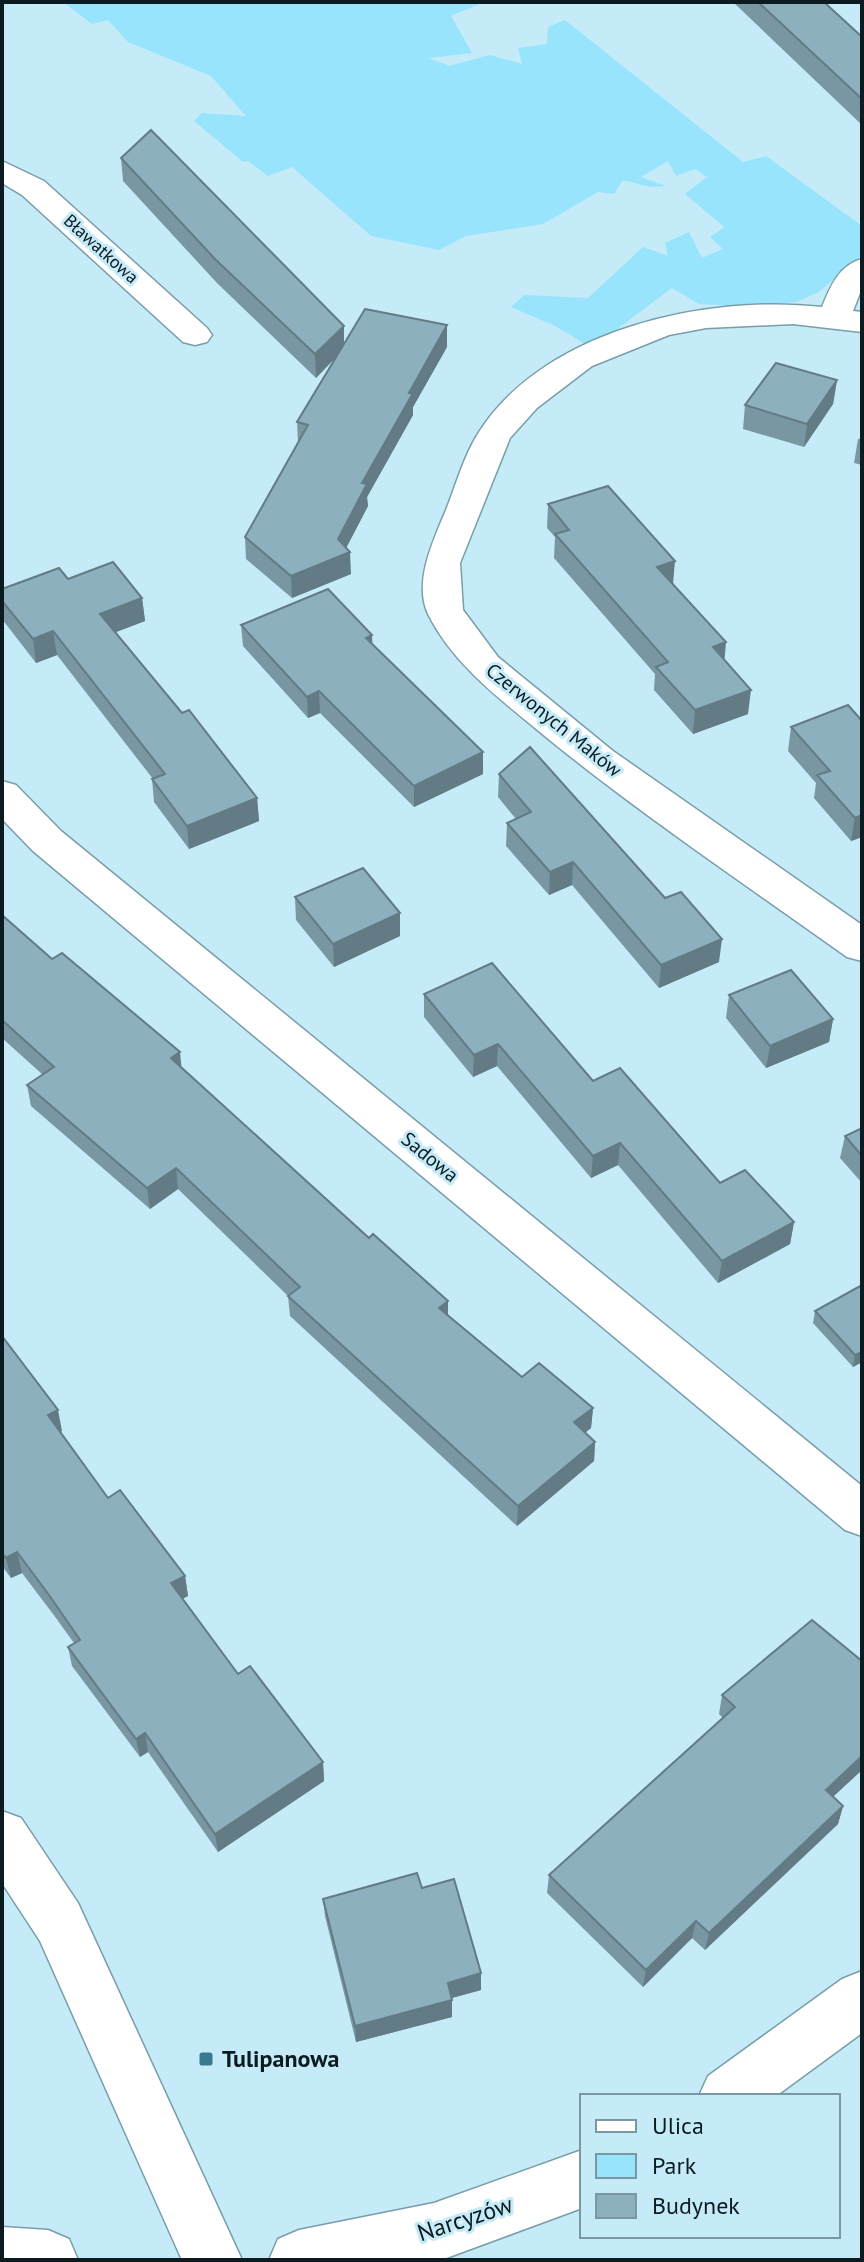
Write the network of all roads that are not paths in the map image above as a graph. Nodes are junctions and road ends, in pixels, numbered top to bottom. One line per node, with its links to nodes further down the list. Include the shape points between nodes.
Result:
1 (2, 170): 4 (street, Bławatkowa, via 33,188)
2 (862, 269): 3 (street, Czerwonych Maków, via 846,286)
3 (848, 320): 6 (street, Czerwonych Maków, via 750,314 706,318 660,327 580,359 525,401 494,435 442,563 445,611 485,666 599,760)
4 (195, 335)
5 (2, 795): 7 (street, Sadowa, via 47,841)
6 (862, 946)
7 (862, 1515)
8 (2, 1836): 14 (street, via 59,1922)
9 (862, 1999): 10 (street)
10 (731, 2094)
11 (580, 2180): 15 (street, Narcyzów, via 434,2233)
12 (2, 2257): 13 (street)
13 (48, 2260)
14 (212, 2260)
15 (299, 2260)

